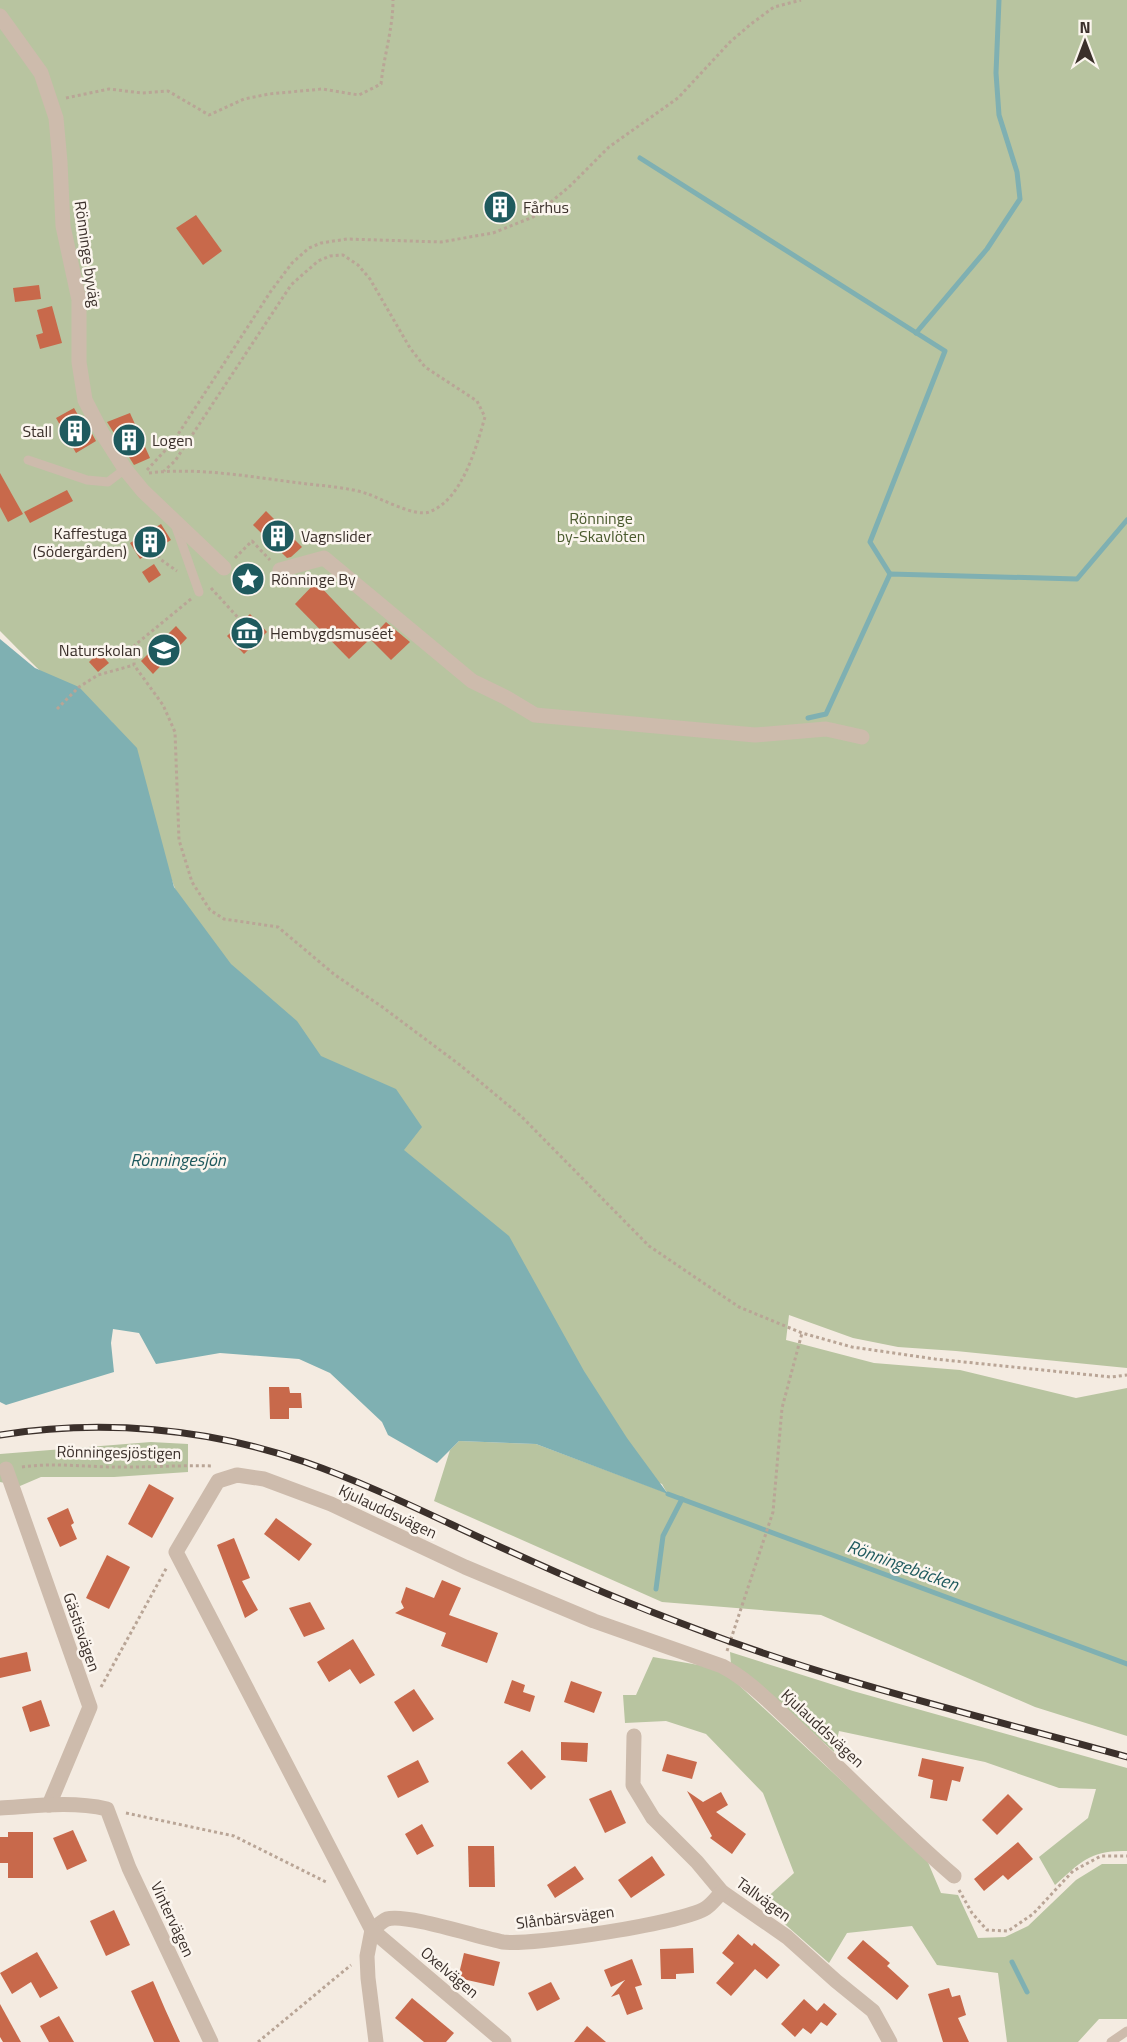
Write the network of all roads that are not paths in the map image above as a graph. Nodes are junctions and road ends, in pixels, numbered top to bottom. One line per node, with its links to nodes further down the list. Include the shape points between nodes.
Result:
1 (0, 16): 3 (street, Rönninge byväg, via 41,73 56,118 63,226 79,300 79,362 86,400)
2 (28, 460): 3 (lane, via 87,480 108,482)
3 (125, 470): 4 (street, Rönninge byväg)
4 (173, 519): 5 (street, Rönninge byväg); 7 (lane)
5 (224, 568)
6 (280, 570): 8 (street, via 324,558 472,681 535,715 755,735 826,729)
7 (199, 592)
8 (862, 737)
9 (6, 1469): 11 (street, Gästisvägen, via 90,1707)
10 (634, 1736): 14 (street, Tallvägen, via 633,1785 653,1818)
11 (49, 1805): 12 (street); 17 (street, Vintervägen, via 107,1809 129,1868)
12 (0, 1808)
13 (954, 1876): 15 (street, Kjulauddsvägen, via 822,1750 740,1676 722,1666 594,1621 465,1567 331,1503 264,1479 237,1475 218,1481 176,1552)
14 (722, 1892): 15 (street, Slånbärsvägen, via 705,1908 683,1916 563,1938 506,1942 408,1919 387,1919); 20 (street, Tallvägen, via 787,1937 873,2011)
15 (372, 1930): 18 (street, via 367,1956); 19 (street, Oxelvägen)
16 (1127, 2031): 21 (lane)
17 (211, 2042)
18 (376, 2042)
19 (504, 2042)
20 (890, 2042)
21 (1112, 2042)

